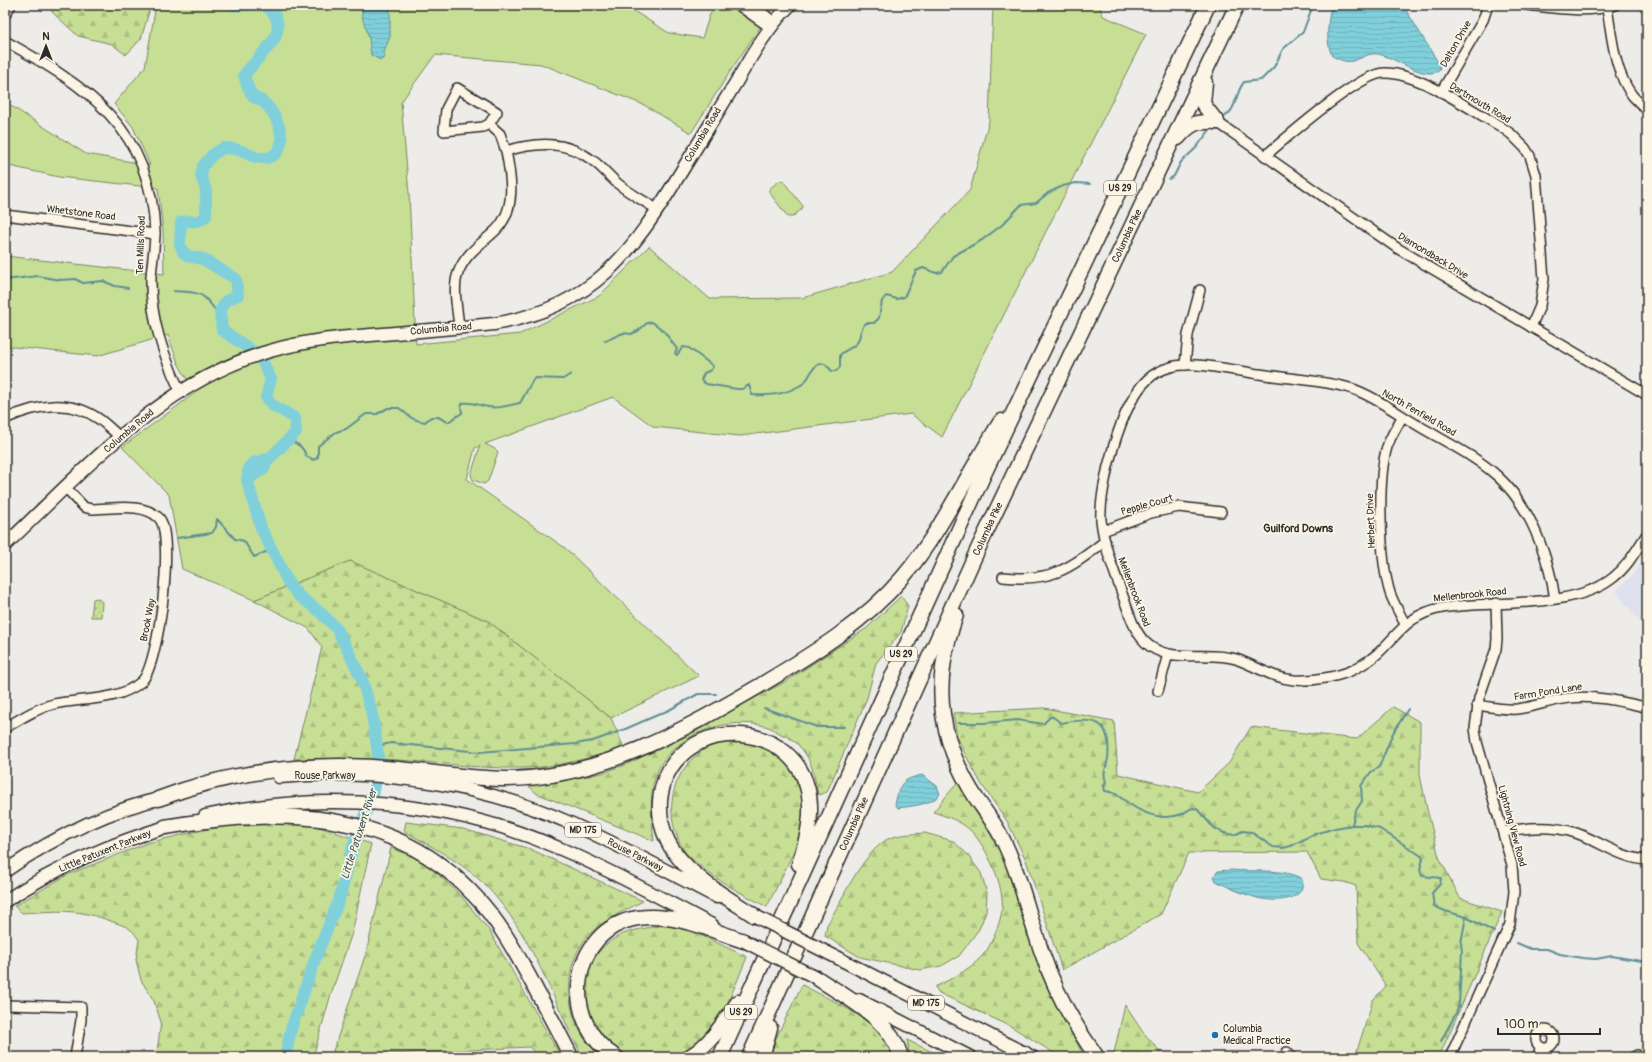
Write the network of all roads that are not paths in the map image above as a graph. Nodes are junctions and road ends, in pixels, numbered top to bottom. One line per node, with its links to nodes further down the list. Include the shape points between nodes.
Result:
1 (11, 5): 10 (street)
2 (738, 5): 11 (street)
3 (753, 5): 11 (street)
4 (790, 5): 11 (main road, Columbia Road)
5 (1208, 5): 28 (highway, US 29)
6 (1237, 5): 13 (highway, Columbia Pike / US 29)
7 (1488, 5): 14 (street, Dalton Drive)
8 (1526, 5): 9 (street, via 1569,9)
9 (1611, 6): 15 (street, via 1615,52 1622,77 1632,95)
10 (5, 15)
11 (773, 26): 21 (main road, Columbia Road)
12 (5, 41): 23 (street, Ten Mills Road, via 78,85 112,115 143,166 151,196)
13 (1206, 70): 16 (highway, via 1202,100); 18 (highway, Columbia Pike / US 29)
14 (1441, 92): 20 (street, Dartmouth Road, via 1404,76 1392,73 1374,75 1363,80 1314,116); 25 (street, Dartmouth Road, via 1511,134 1530,156 1538,188 1544,279 1540,306)
15 (1647, 110)
16 (1216, 122): 18 (highway, via 1192,124); 20 (street, Diamondback Drive)
17 (489, 124): 17 (street, via 483,128 444,131 446,109 457,88 497,112); 19 (street, via 500,134)
18 (1168, 149): 40 (highway, Columbia Pike / US 29)
19 (506, 151): 21 (street, via 544,143 578,151 617,183); 26 (street, via 510,190 509,210 497,229 469,254 458,274 456,290)
20 (1265, 156): 25 (street, Diamondback Drive, via 1397,248)
21 (658, 210): 26 (main road, Columbia Road, via 628,252 600,279 584,290 545,311 516,321)
22 (5, 215): 23 (street, Whetstone Road)
23 (155, 234): 29 (street, Ten Mills Road, via 151,277 153,315 160,343)
24 (1200, 290): 27 (street, via 1188,335)
25 (1531, 327): 30 (street, Diamondback Drive)
26 (459, 328): 29 (main road, Columbia Road, via 340,338 293,345 246,359)
27 (1185, 365): 31 (street, North Penfield Road, via 1345,387 1369,397); 36 (street, Mellenbrook Road, via 1168,368 1152,376 1135,396 1111,452 1106,472 1101,506)
28 (1033, 372): 51 (highway, via 925,546 902,578 869,612 791,667 660,741 592,766 545,776 505,779); 59 (highway, US 29, via 911,632)
29 (180, 391): 33 (main road, Columbia Road)
30 (1647, 395)
31 (1402, 417): 42 (street, North Penfield Road, via 1485,466 1514,493 1533,525 1547,561); 44 (street, Herbert Drive, via 1386,452 1381,501 1384,567 1391,595)
32 (5, 419): 33 (street, via 39,407 72,407 100,419)
33 (120, 437): 34 (main road, Columbia Road)
34 (66, 488): 39 (main road, Columbia Road); 49 (street, Brook Way, via 84,507 146,510 156,515 162,523 165,532 164,588 151,660 146,677 134,688 92,699 52,704)
35 (1221, 512): 36 (street, Pepple Court, via 1179,507 1150,513)
36 (1103, 531): 38 (street, Mellenbrook Road)
37 (1647, 534): 42 (street, Mellenbrook Road, via 1625,567 1606,584 1585,594)
38 (1105, 541): 41 (street, via 1062,571 1037,578); 45 (street, Mellenbrook Road, via 1111,565 1140,637 1153,648)
39 (5, 545)
40 (978, 549): 63 (highway, Columbia Pike / US 29); 76 (highway, via 943,660 942,694 946,729 960,769 1002,838 1060,998)
41 (1003, 577)
42 (1555, 599): 43 (street, Mellenbrook Road)
43 (1493, 604): 44 (street, Mellenbrook Road, via 1440,608 1415,616); 47 (street, Lightning View Road, via 1496,649 1480,689)
44 (1405, 624): 45 (street, Mellenbrook Road, via 1360,667 1336,675 1298,680 1270,675 1225,656)
45 (1168, 654): 46 (street)
46 (1158, 691)
47 (1477, 705): 48 (street, Farm Pond Lane, via 1518,709 1567,698 1594,697); 54 (street, Lightning View Road, via 1477,742)
48 (1646, 708)
49 (5, 728)
50 (354, 771): 51 (highway); 52 (main road, Rouse Parkway, via 227,784); 52 (highway, via 297,768 257,772 189,787)
51 (399, 773): 58 (main road, Rouse Parkway / MD 175, via 480,793 541,812 608,841)
52 (158, 799): 56 (main road, via 118,812 65,835)
53 (165, 827): 57 (main road, Little Patuxent Parkway, via 74,862); 60 (main road, MD 175, via 262,805 320,802 390,805 472,819 533,838 597,866); 68 (highway, via 264,815 292,816 342,823 379,833 411,846 451,873 476,896 506,935)
54 (1503, 832): 55 (street, via 1538,828 1566,830 1618,854); 77 (street, Lightning View Road, via 1514,878 1510,924)
55 (1647, 860)
56 (5, 872)
57 (5, 901)
58 (756, 916): 59 (highway, via 695,874 675,854 662,826 661,794 669,772 691,748 716,736 748,734 770,742 788,755 806,784 810,804 808,830); 66 (main road, Rouse Parkway / MD 175, bridge)
59 (774, 939): 61 (highway, US 29)
60 (744, 941): 62 (main road, MD 175, bridge); 69 (highway, via 680,920 651,917 627,921 605,934 587,954 581,968 578,992 582,1018 588,1030 597,1043)
61 (762, 967): 70 (highway, via 721,1027 704,1046); 71 (highway, US 29)
62 (817, 978): 74 (highway, via 878,1021 894,1042); 75 (main road, MD 175)
63 (785, 979): 72 (highway, Columbia Pike / US 29); 73 (highway)
64 (5, 1006): 67 (street, via 81,1007)
65 (1541, 1047): 78 (street)
66 (1028, 1056)
67 (75, 1057)
68 (571, 1057)
69 (616, 1057)
70 (689, 1057)
71 (720, 1057)
72 (749, 1057)
73 (762, 1057)
74 (901, 1057)
75 (970, 1057)
76 (1097, 1057)
77 (1450, 1057)
78 (1537, 1057)
79 (1633, 1057): 80 (street)
80 (1643, 1057)

